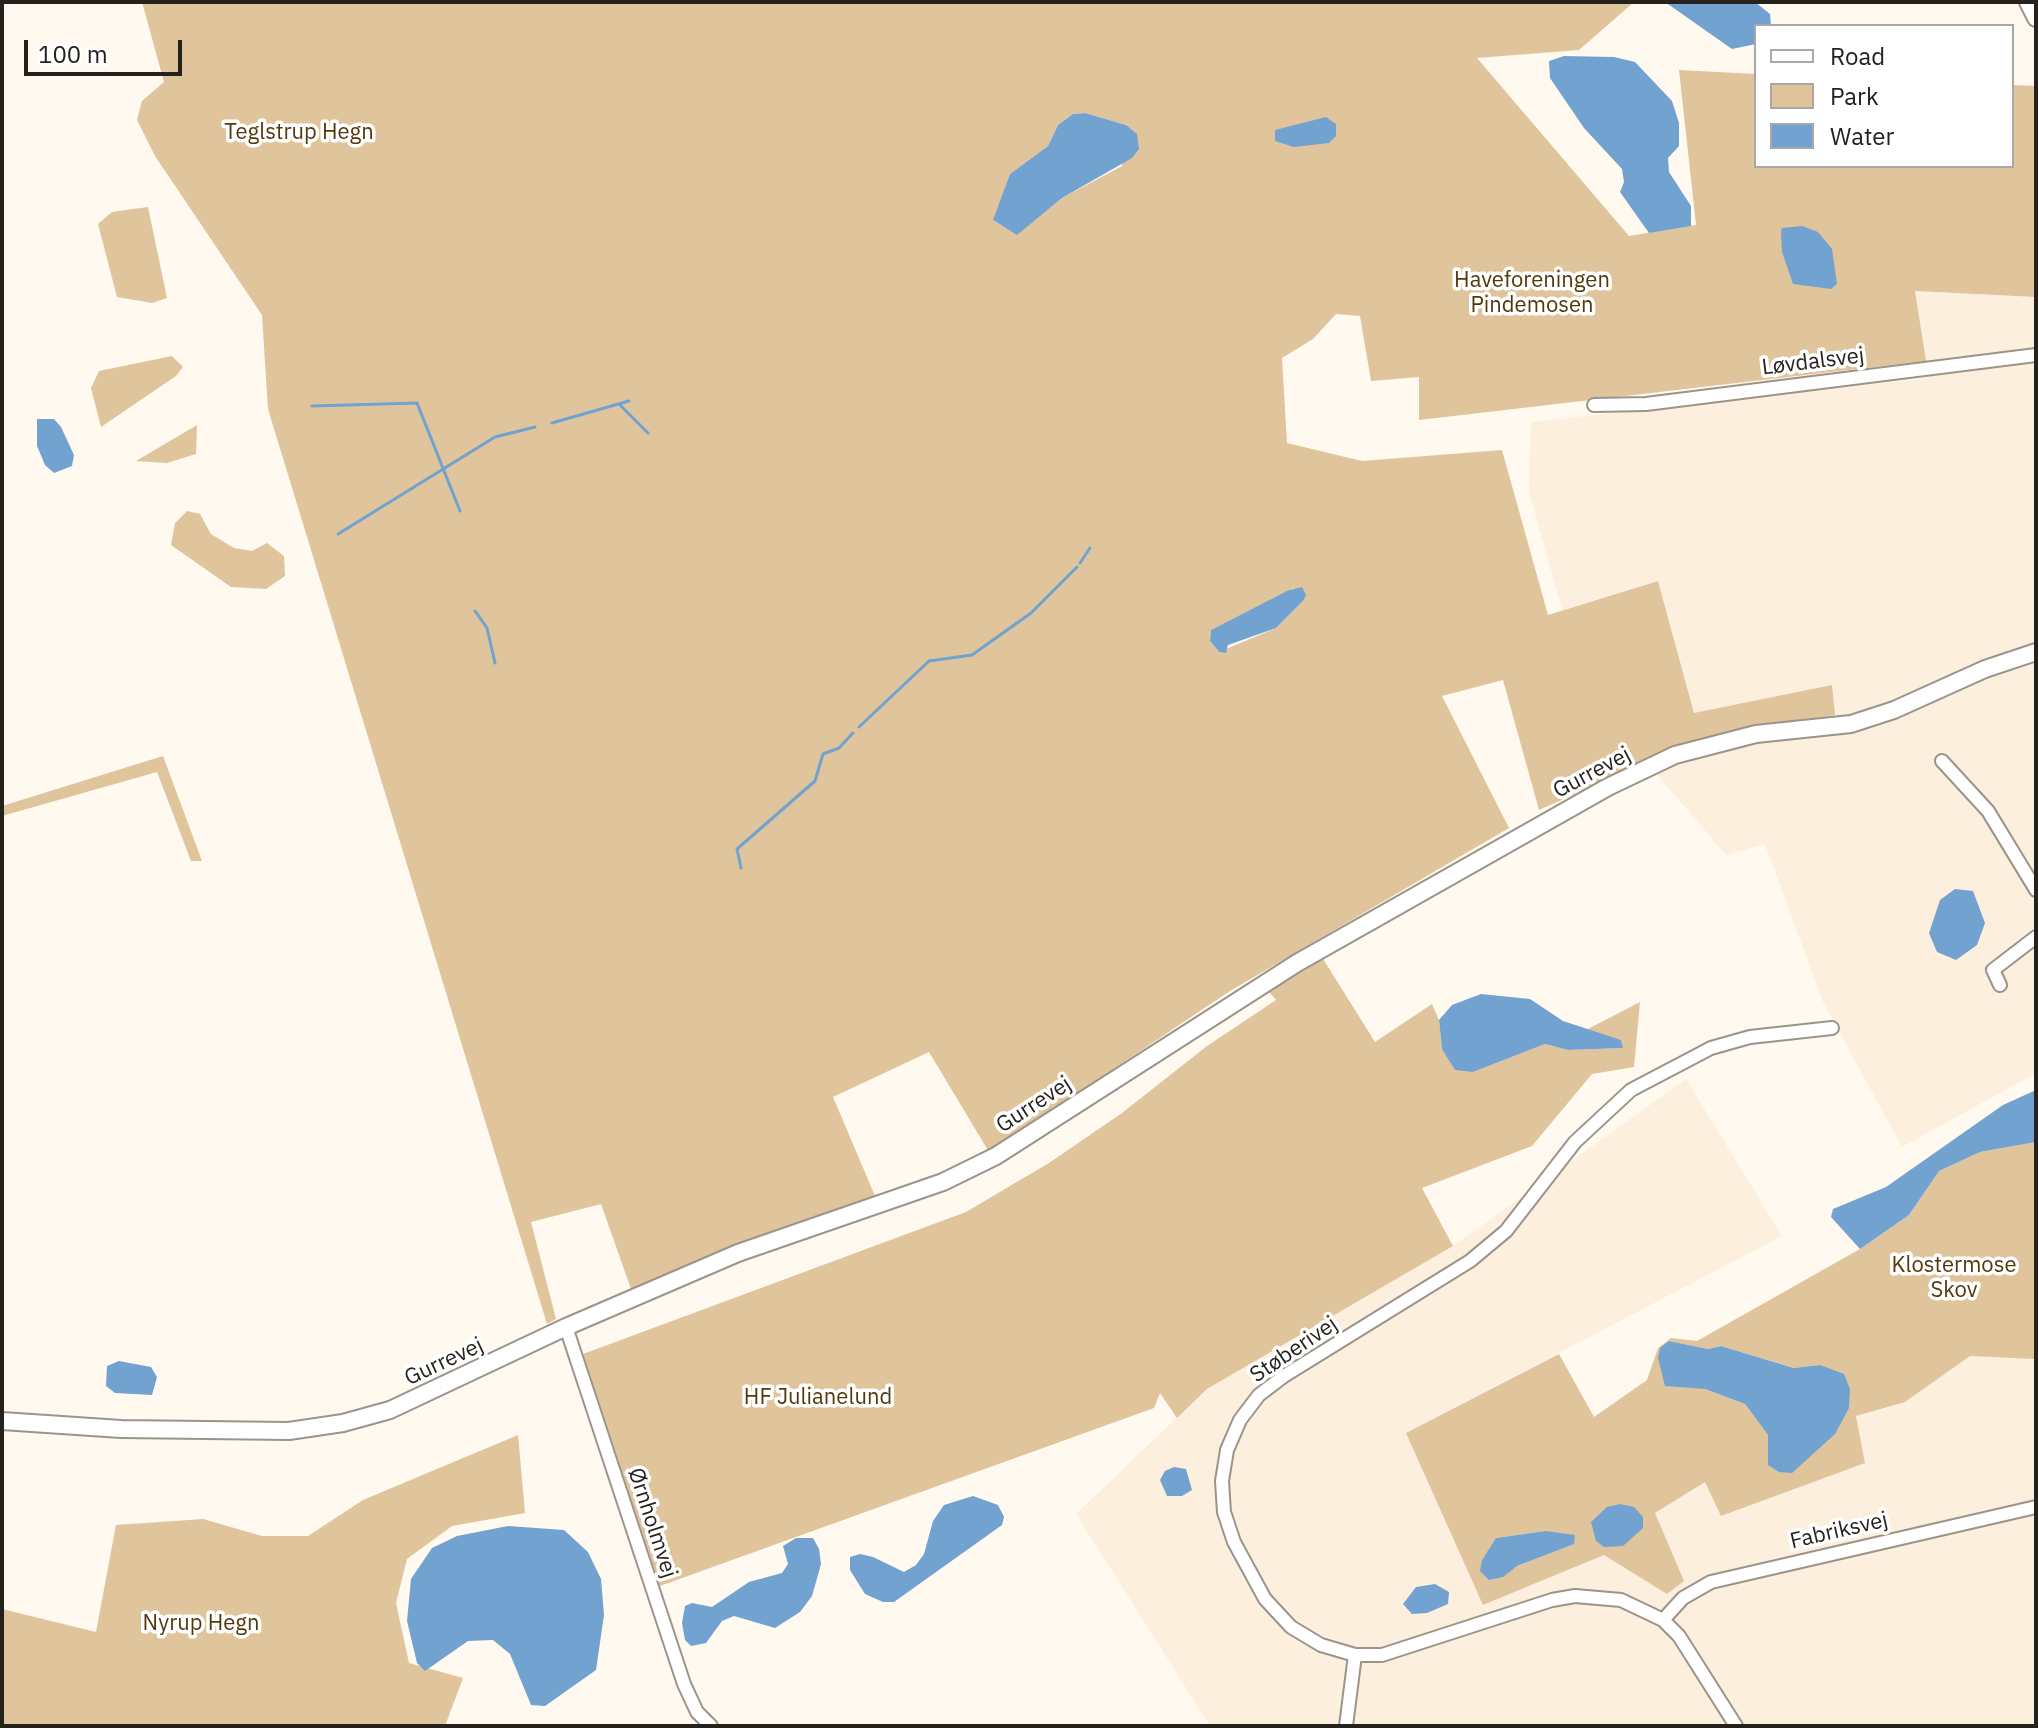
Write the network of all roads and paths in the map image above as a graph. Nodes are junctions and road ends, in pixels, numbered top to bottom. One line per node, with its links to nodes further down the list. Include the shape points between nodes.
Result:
1 (2028, 2): 2 (street)
2 (2036, 18)
3 (2036, 355): 4 (street, Løvdalsvej, via 1646,404)
4 (1594, 405)
5 (2036, 652): 11 (street, Gurrevej, via 1851,724 1756,734 1675,755 1608,787 1297,963 996,1156 943,1182 738,1253)
6 (1942, 761): 7 (street, via 1988,811)
7 (2036, 890)
8 (2036, 937): 9 (street, via 1993,970)
9 (2000, 985)
10 (1832, 1028): 15 (street, Støberivej, via 1750,1037 1711,1048 1631,1090 1575,1142 1506,1231 1470,1261 1259,1395 1227,1450 1224,1512 1234,1542 1265,1599 1291,1627 1321,1645)
11 (566, 1327): 12 (street, Gurrevej, via 432,1393 319,1428 121,1429); 16 (street, Ørnholmvej, via 684,1684 697,1712)
12 (2, 1421)
13 (2036, 1507): 14 (street, Fabriksvej, via 1711,1582 1683,1598)
14 (1663, 1620): 15 (street, Støberivej, via 1621,1600 1575,1596 1408,1650); 18 (street, Støberivej, via 1679,1636)
15 (1355, 1655): 17 (street)
16 (711, 1726)
17 (1346, 1726)
18 (1736, 1726)

